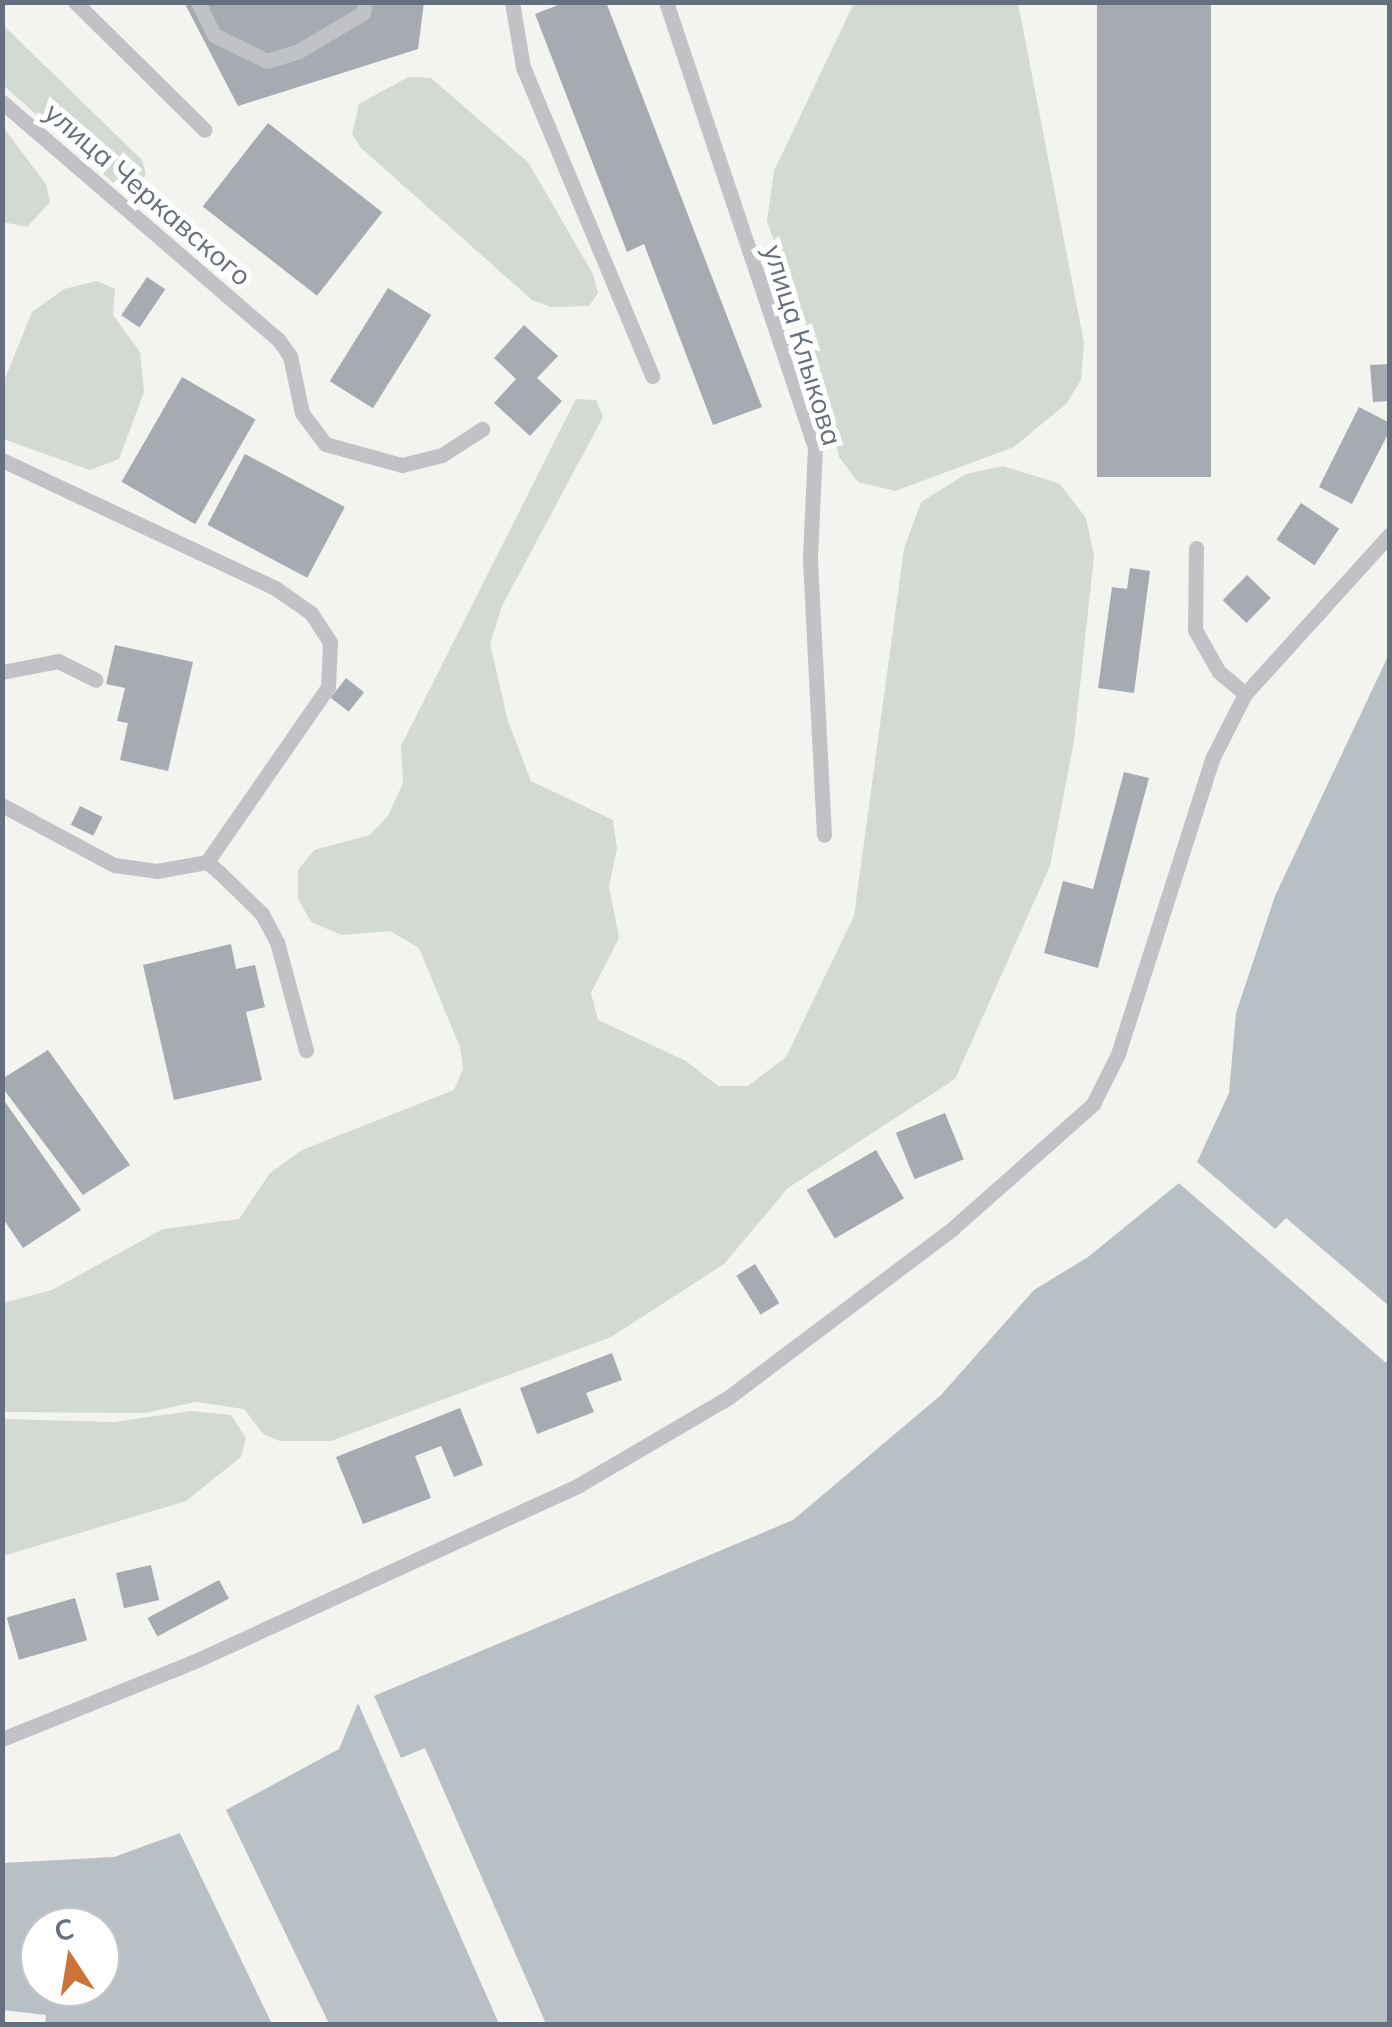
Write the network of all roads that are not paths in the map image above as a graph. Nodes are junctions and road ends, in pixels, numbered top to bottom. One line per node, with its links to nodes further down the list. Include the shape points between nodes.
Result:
1 (75, 2): 7 (lane)
2 (198, 2): 3 (lane, via 214,34 239,52 268,60 297,52 363,14)
3 (365, 2)
4 (512, 2): 8 (lane, via 523,67)
5 (666, 2): 17 (lane, улица Клыкова, via 816,448 810,559)
6 (2, 102): 9 (lane, улица Черкавского, via 290,356 302,412 325,444 402,466 442,455)
7 (205, 130)
8 (652, 376)
9 (482, 428)
10 (2, 460): 18 (lane, via 276,588 311,612 330,642 328,686)
11 (1390, 534): 15 (lane)
12 (1196, 548): 15 (lane, via 1195,630 1218,672)
13 (2, 672): 14 (lane, via 37,660)
14 (96, 680)
15 (1245, 694): 20 (lane, via 1206,774 1118,1054 1093,1104 953,1228 730,1397 578,1485 193,1662)
16 (2, 805): 18 (lane, via 114,866 157,871)
17 (824, 835)
18 (206, 862): 19 (lane, via 243,891 278,942)
19 (306, 1050)
20 (2, 1739)

